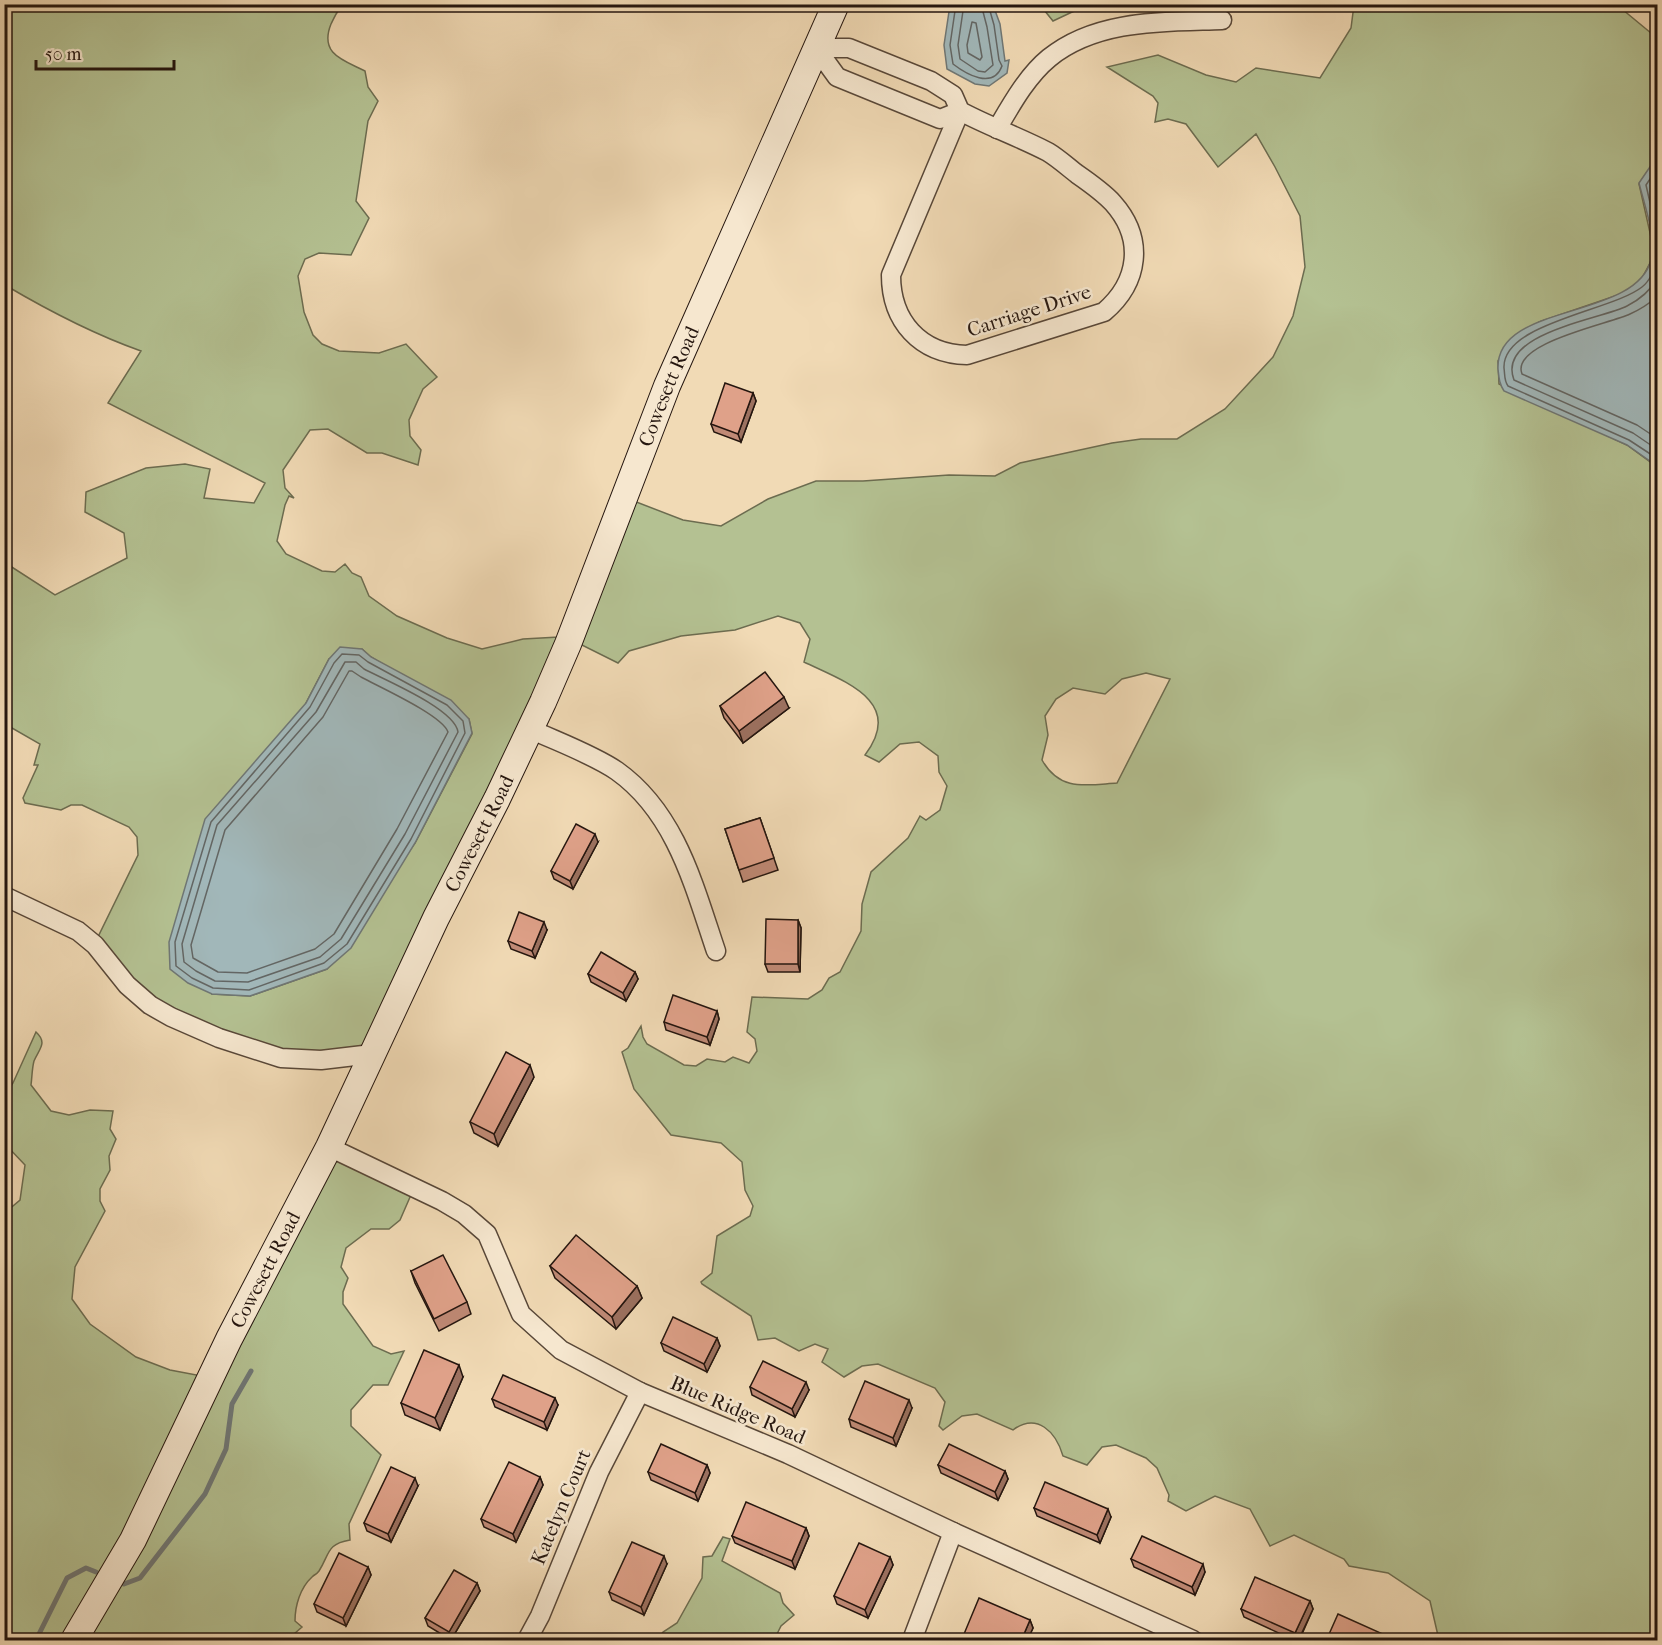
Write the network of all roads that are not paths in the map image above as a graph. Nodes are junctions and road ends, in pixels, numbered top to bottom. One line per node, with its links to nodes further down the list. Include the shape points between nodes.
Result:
1 (836, 4): 3 (main road, Cowesett Road)
2 (1222, 20): 5 (street, via 1134,24 1079,41 1048,59 1014,100)
3 (816, 48): 4 (street, Carriage Drive, via 849,48 931,81 953,95); 4 (street, via 837,77 940,119); 6 (main road, Cowesett Road, via 669,380 568,644)
4 (960, 111): 5 (street, Carriage Drive); 5 (street, Carriage Drive, via 891,275 893,299 910,331 926,345 945,352 967,355 1104,312 1125,290 1132,272 1135,255 1131,234 1102,192 1050,153)
5 (997, 129)
6 (530, 729): 8 (street, via 617,771 652,803 679,845); 9 (main road, Cowesett Road)
7 (4, 896): 9 (street, via 78,930 150,1005 219,1038 281,1058 321,1060)
8 (716, 951)
9 (372, 1054): 10 (main road, Cowesett Road)
10 (329, 1147): 11 (street, Blue Ridge Road, via 464,1214 487,1234 521,1314 561,1350); 13 (main road, Cowesett Road, via 229,1339 133,1540)
11 (640, 1392): 12 (street, Blue Ridge Road, via 788,1454); 14 (street, Katelyn Court, via 599,1472)
12 (953, 1532): 15 (street); 16 (street, Blue Ridge Road)
13 (74, 1641)
14 (527, 1641)
15 (912, 1641)
16 (1193, 1641)

